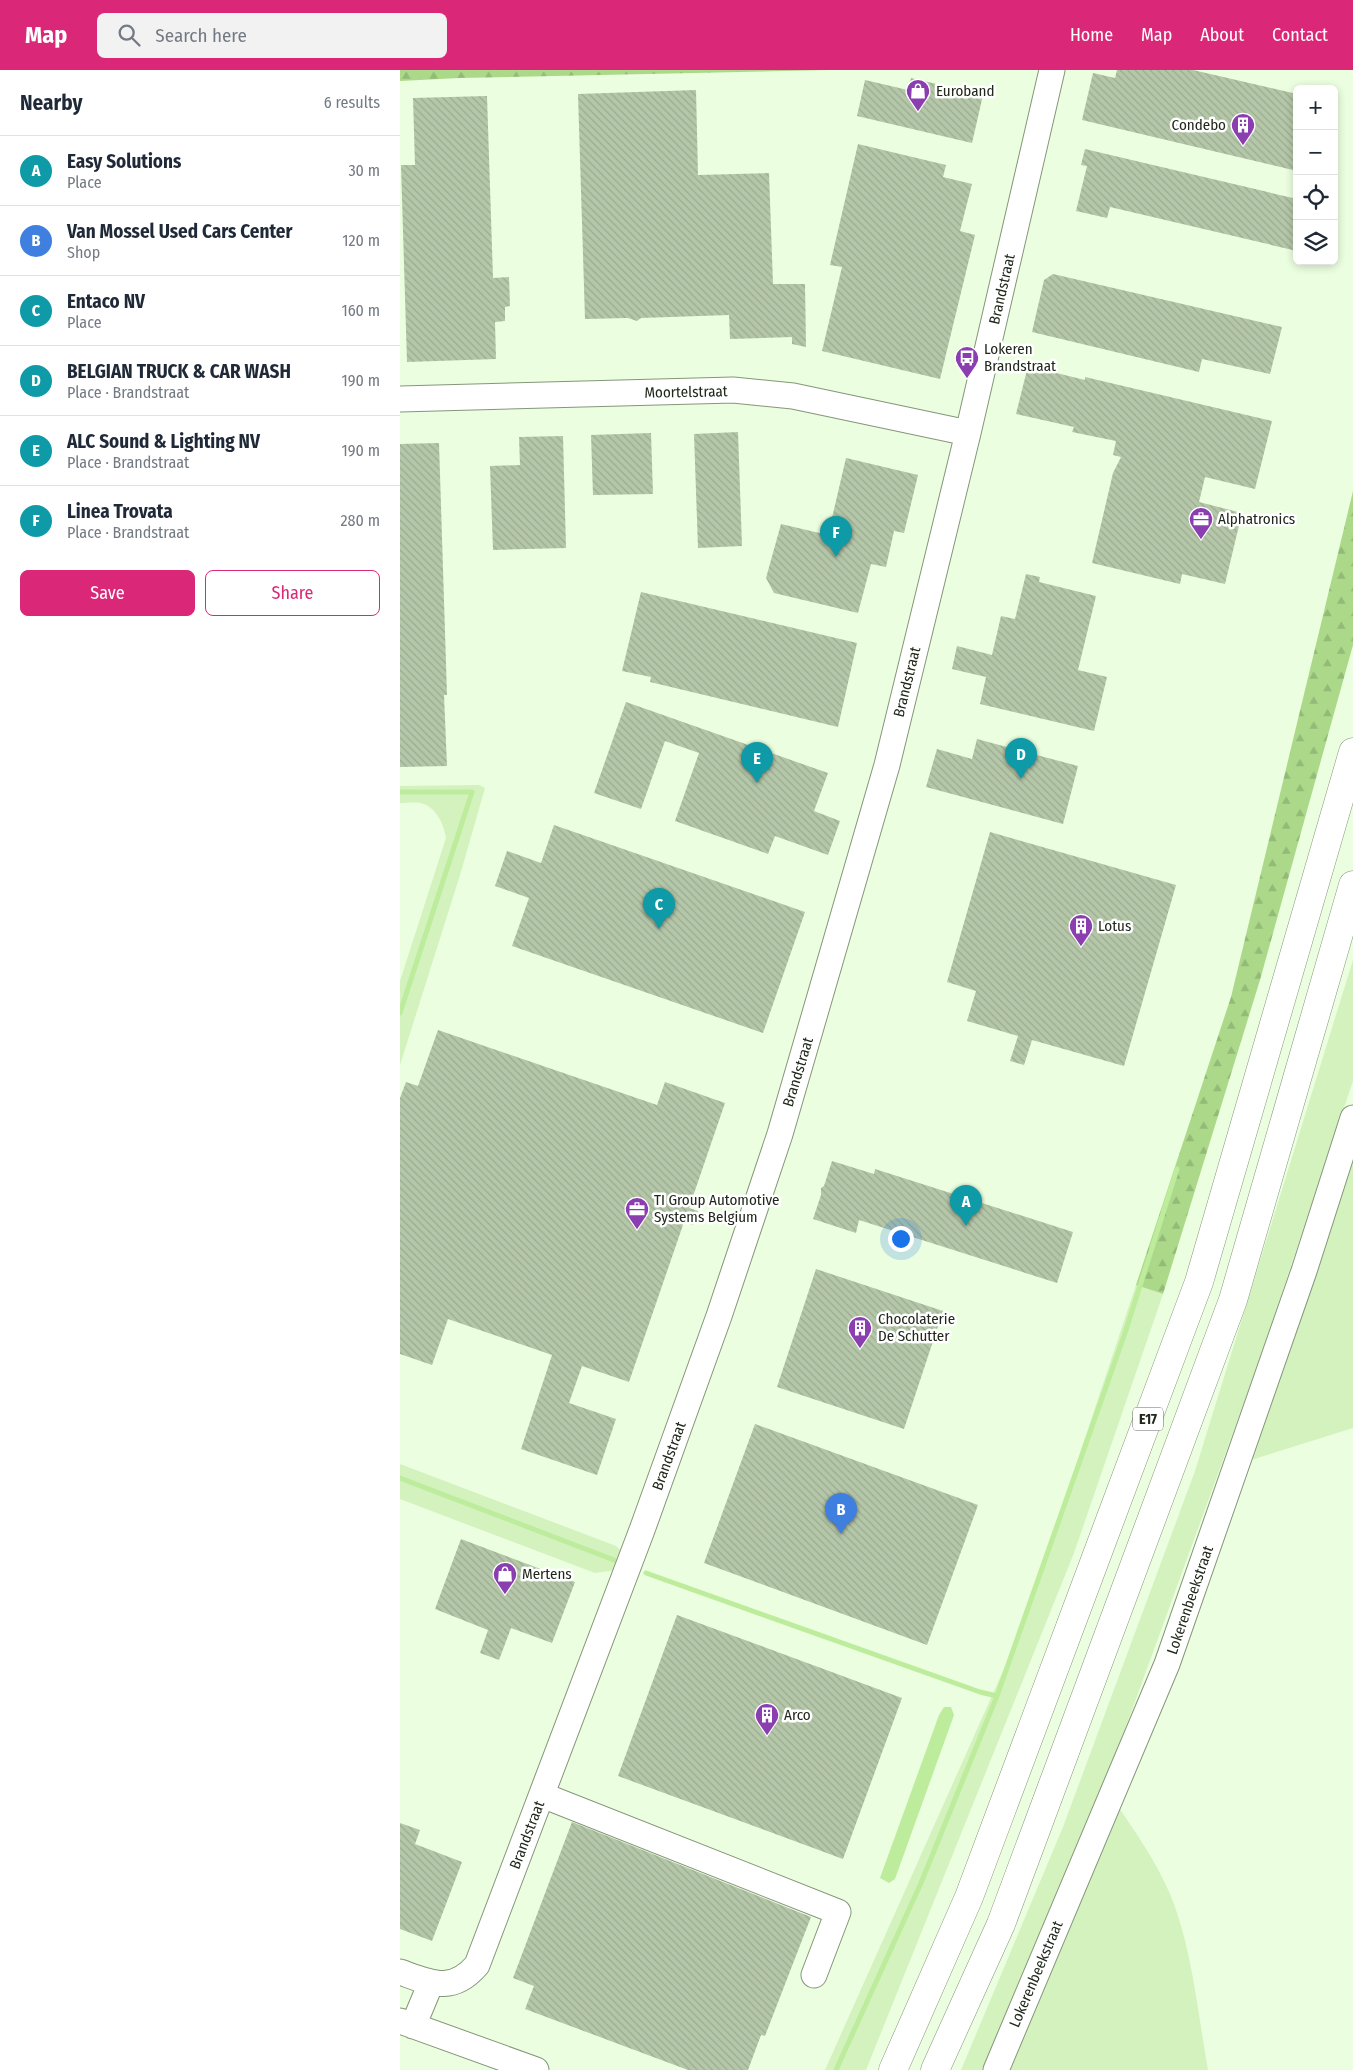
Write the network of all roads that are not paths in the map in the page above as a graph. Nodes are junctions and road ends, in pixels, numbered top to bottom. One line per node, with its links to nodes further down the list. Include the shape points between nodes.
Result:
1 (1052, 70): 3 (street, Brandstraat)
2 (400, 399): 3 (street, Moortelstraat, via 733,390 793,396)
3 (968, 432): 7 (street, Brandstraat, via 887,765 780,1134 719,1316)
4 (1353, 752): 13 (highway, E17, via 1200,1282 969,1896)
5 (1353, 885): 14 (highway, E17, via 1233,1300 1001,1924)
6 (1353, 1118): 15 (street, Lokerenbeekstraat, via 1304,1271 1168,1664)
7 (542, 1795): 9 (street, via 838,1912); 10 (street, Brandstraat, via 477,1965 458,1981)
8 (400, 1972): 10 (street, Brandstraat)
9 (814, 1975)
10 (431, 1983): 11 (street)
11 (407, 2024): 12 (street)
12 (536, 2070)
13 (893, 2070)
14 (935, 2070)
15 (996, 2070)

